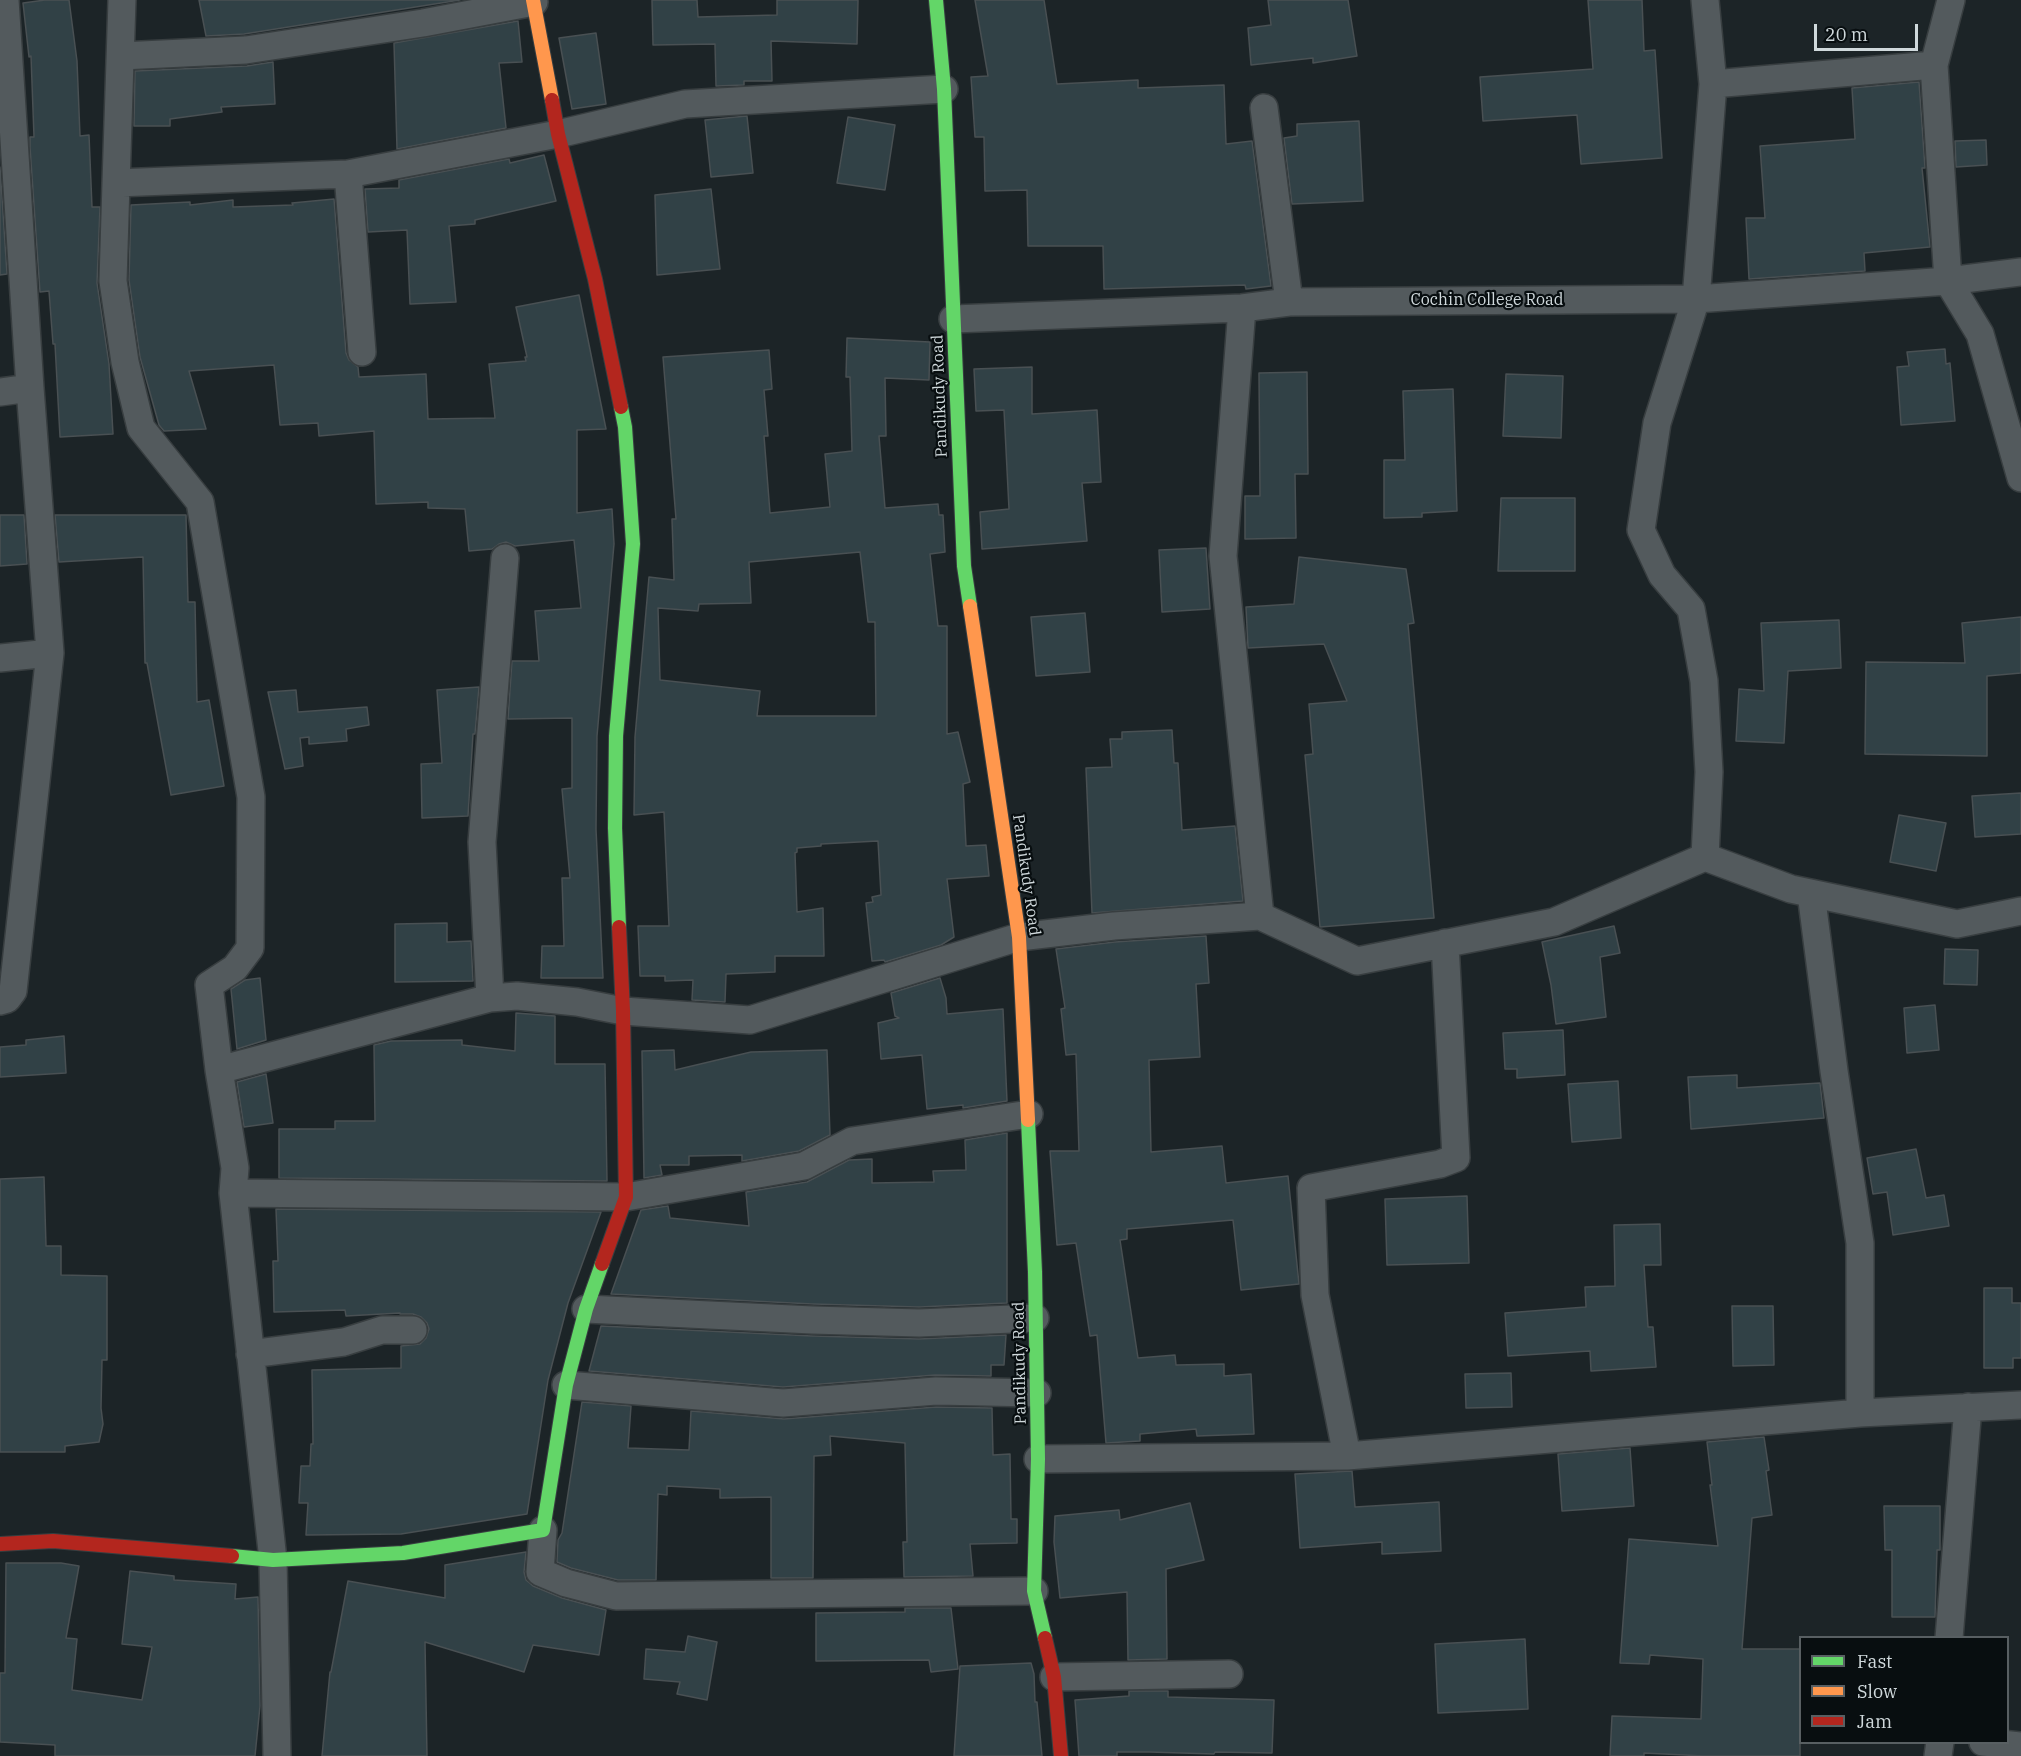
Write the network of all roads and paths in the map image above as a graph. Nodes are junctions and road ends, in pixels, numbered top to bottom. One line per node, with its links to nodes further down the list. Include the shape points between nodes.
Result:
1 (5, 0): 22 (street)
2 (122, 0): 7 (street)
3 (936, 0): 10 (street, Pandikudy Road)
4 (1705, 0): 9 (street)
5 (1951, 0): 8 (street)
6 (533, 1): 7 (street, via 423,23 246,50); 12 (street)
7 (121, 57): 14 (street)
8 (1934, 65): 9 (street); 16 (street)
9 (1713, 84): 17 (street)
10 (944, 89): 12 (street, via 685,104); 20 (street, Pandikudy Road)
11 (1264, 108): 18 (street)
12 (558, 134): 13 (street); 36 (street, via 595,279 625,427 633,544 616,736 615,828)
13 (348, 174): 14 (street); 21 (street)
14 (116, 183): 37 (street, via 113,282 125,362 141,428 200,502 251,797 250,948 235,968 209,985)
15 (2021, 273): 16 (street, Cochin College Road)
16 (1948, 281): 17 (street, Cochin College Road); 24 (street, via 1980,334)
17 (1696, 299): 18 (street, Cochin College Road); 28 (street, via 1657,423 1641,530 1662,574 1691,609 1704,681 1709,772)
18 (1289, 302): 19 (street, Cochin College Road)
19 (1242, 308): 20 (street, Cochin College Road); 31 (street, via 1223,556)
20 (953, 319): 32 (street, Pandikudy Road, via 964,566)
21 (362, 352)
22 (30, 388): 23 (street); 26 (street)
23 (0, 392)
24 (2021, 478)
25 (505, 558): 34 (street, via 482,842)
26 (50, 653): 27 (street); 35 (street, via 13,991)
27 (0, 658)
28 (1705, 857): 29 (street); 33 (street, via 1554,922)
29 (1811, 893): 30 (street, via 1957,924); 49 (street, via 1860,1243)
30 (2021, 911)
31 (1260, 916): 32 (street); 33 (street, via 1358,961)
32 (1019, 936): 36 (street, via 750,1020); 38 (street, Pandikudy Road)
33 (1445, 943): 50 (street, via 1456,1158 1311,1188 1315,1295)
34 (490, 998): 36 (street, via 527,997); 37 (street)
35 (0, 1001)
36 (623, 1011): 40 (street)
37 (219, 1070): 39 (street, via 235,1168)
38 (1029, 1114): 40 (street, via 852,1141 804,1166); 42 (street, Pandikudy Road)
39 (234, 1192): 40 (street); 44 (street)
40 (626, 1197): 41 (street)
41 (586, 1309): 42 (street, via 919,1323); 45 (street)
42 (1035, 1318): 46 (street, Pandikudy Road)
43 (413, 1330): 44 (street, via 382,1330 344,1342)
44 (250, 1354): 54 (street)
45 (566, 1385): 46 (street, via 783,1403 936,1391); 52 (street)
46 (1037, 1393): 51 (street, Pandikudy Road)
47 (2021, 1405): 48 (street)
48 (1968, 1407): 49 (street); 56 (street)
49 (1860, 1413): 50 (street)
50 (1347, 1456): 51 (street)
51 (1038, 1459): 55 (street, Pandikudy Road)
52 (543, 1530): 54 (street, via 404,1553); 55 (street, via 540,1572 616,1596)
53 (0, 1544): 54 (street, via 53,1541)
54 (273, 1560): 61 (street)
55 (1034, 1591): 58 (street, Pandikudy Road)
56 (1949, 1636)
57 (1229, 1674): 58 (street)
58 (1054, 1677): 62 (street, Pandikudy Road)
59 (1996, 1744): 60 (street)
60 (2021, 1746)
61 (278, 1756)
62 (1061, 1756)

